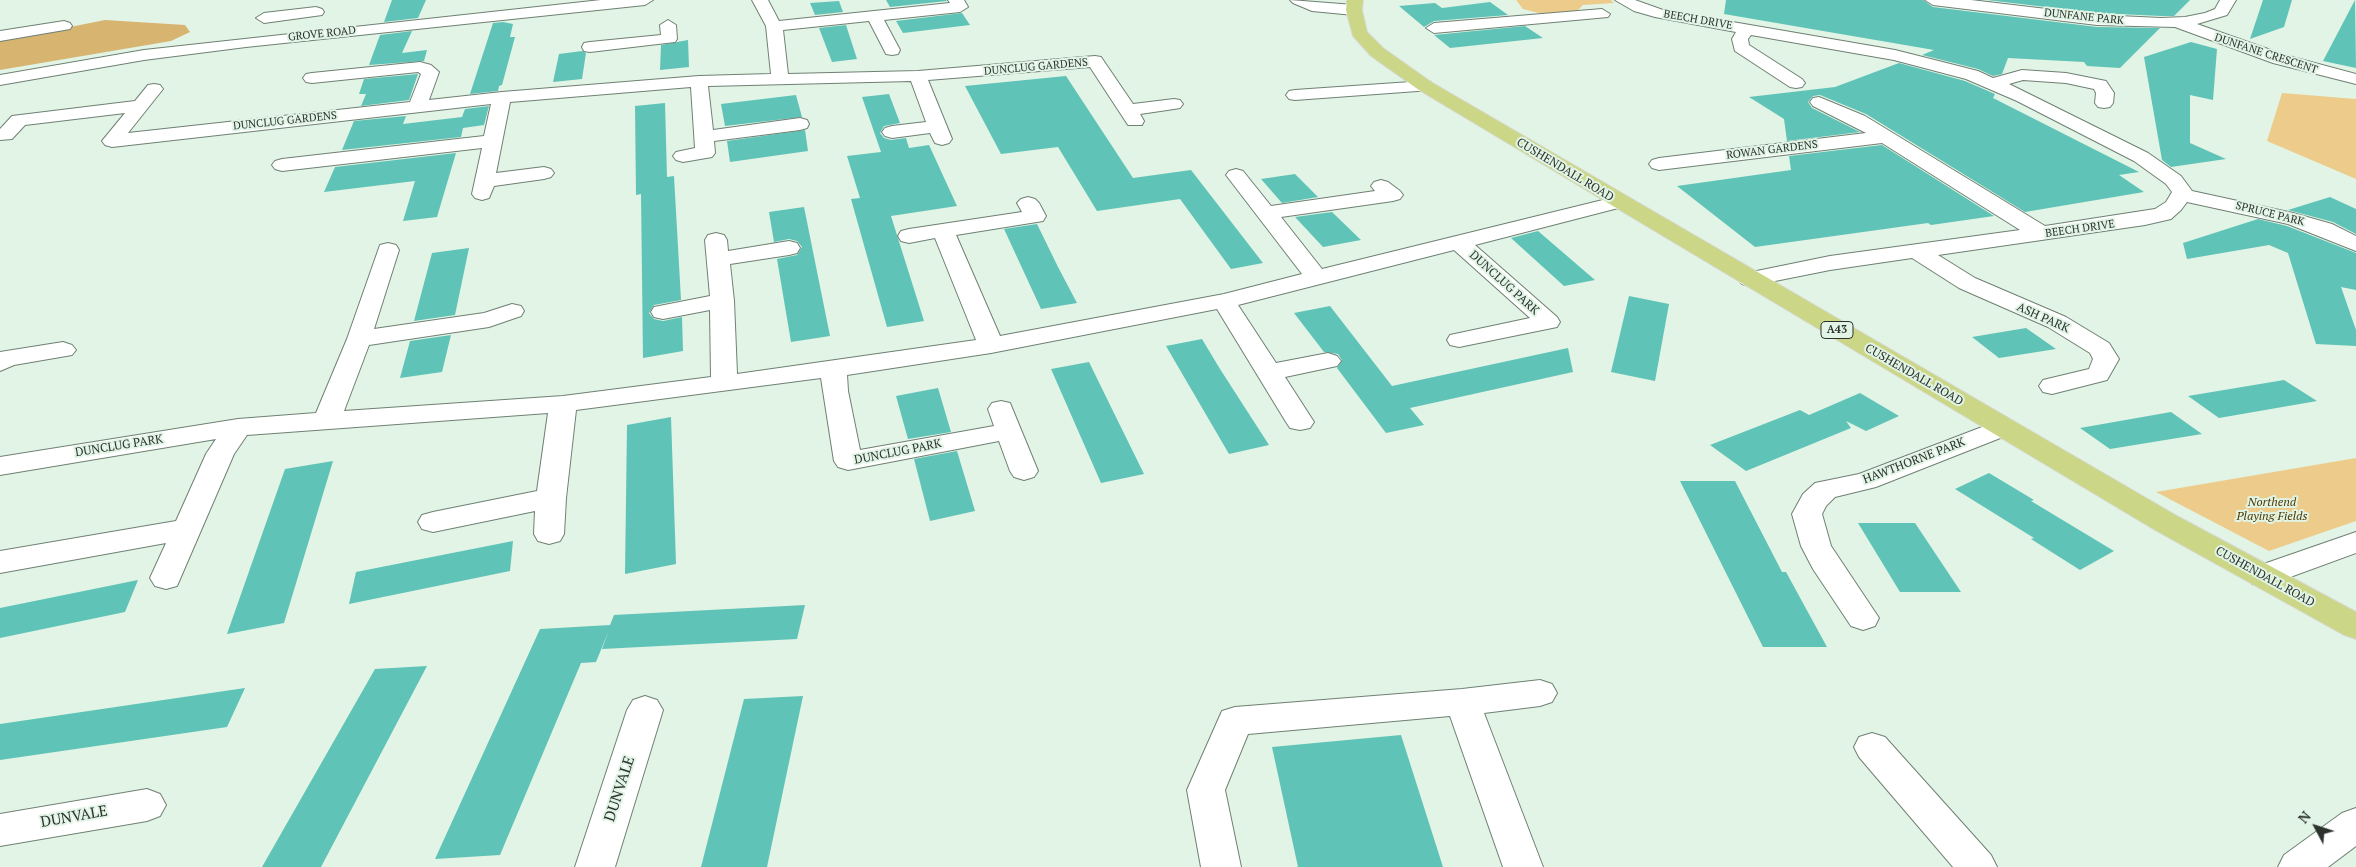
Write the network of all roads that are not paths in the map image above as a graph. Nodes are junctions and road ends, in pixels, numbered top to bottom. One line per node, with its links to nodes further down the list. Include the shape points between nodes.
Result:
1 (645, 0): 8 (street, GROVE ROAD)
2 (760, 0): 18 (street)
3 (956, 0): 13 (street, via 960,7)
4 (1298, 0): 9 (street, CUSHENDALL ROAD, via 1310,6)
5 (1623, 0): 20 (street, BEECH DRIVE, via 1656,13)
6 (1933, 0): 15 (street, DUNFANE PARK, via 2097,20)
7 (2228, 0): 15 (street, DUNFANE PARK, via 2224,9 2213,16)
8 (542, 5): 22 (street, GROVE ROAD)
9 (1355, 5): 34 (main road, CUSHENDALL ROAD / A43, via 1359,33 1376,52)
10 (1514, 7): 14 (street)
11 (320, 10): 22 (street, via 260,12 266,31)
12 (1602, 14): 14 (street)
13 (874, 16): 18 (street); 24 (street)
14 (1530, 20): 19 (street)
15 (2177, 23): 29 (street, DUNFANE CRESCENT, via 2280,59)
16 (668, 25): 25 (street, via 669,39)
17 (64, 26): 21 (street)
18 (774, 26): 28 (street)
19 (1434, 28)
20 (1746, 29): 32 (street, BEECH DRIVE, via 1740,39 1741,47); 33 (street, BEECH DRIVE, via 1896,55)
21 (0, 36)
22 (263, 40): 30 (street, GROVE ROAD, via 144,55)
23 (590, 47): 25 (street)
24 (892, 50)
25 (618, 57): 35 (street)
26 (918, 76): 28 (street, DUNCLUG GARDENS); 41 (street, DUNCLUG GARDENS, via 1095,61 1131,116); 45 (street, via 940,132)
27 (312, 78): 43 (street, via 420,67 430,72)
28 (780, 78): 31 (street, DUNCLUG GARDENS)
29 (2356, 79)
30 (0, 80)
31 (699, 81): 35 (street, DUNCLUG GARDENS); 47 (street)
32 (1796, 83)
33 (1994, 83): 40 (street, via 2022,75 2061,77 2100,85 2105,93); 56 (street, BEECH DRIVE, via 2141,157 2174,180)
34 (1425, 86): 37 (street); 57 (main road, CUSHENDALL ROAD / A43)
35 (614, 88): 38 (street, DUNCLUG GARDENS)
36 (154, 90): 42 (street, DUNCLUG GARDENS)
37 (1295, 95)
38 (502, 97): 43 (street, DUNCLUG GARDENS); 49 (street)
39 (1819, 102): 48 (street, via 1842,111)
40 (2104, 103)
41 (1174, 104)
42 (140, 106): 43 (street, DUNCLUG GARDENS, via 112,141); 46 (street, via 19,120)
43 (418, 106)
44 (800, 124): 47 (street)
45 (892, 132)
46 (5, 135)
47 (704, 137): 50 (street, via 705,153)
48 (1885, 137): 51 (street, ROWAN GARDENS); 61 (street)
49 (493, 141): 52 (street, via 316,156); 53 (street, via 483,187)
50 (683, 156)
51 (1658, 164)
52 (282, 165)
53 (544, 173)
54 (1236, 175): 59 (street)
55 (1381, 186): 59 (street, via 1393,195)
56 (2182, 195): 61 (street, BEECH DRIVE, via 2174,206 2158,216); 64 (street, SPRUCE PARK, via 2293,219)
57 (1619, 202): 63 (street, DUNCLUG PARK); 69 (main road, CUSHENDALL ROAD / A43)
58 (1028, 203): 60 (street, via 1035,216)
59 (1266, 213): 68 (street)
60 (942, 230): 62 (street); 76 (street)
61 (2042, 234): 67 (street, BEECH DRIVE)
62 (909, 236)
63 (1459, 244): 68 (street, DUNCLUG PARK); 75 (street, DUNCLUG PARK, via 1548,322)
64 (2356, 244)
65 (789, 248): 70 (street, via 717,249)
66 (388, 250): 74 (street)
67 (1916, 251): 69 (street, BEECH DRIVE); 83 (street, ASH PARK, via 1967,283 2057,322 2100,348 2106,359 2098,375)
68 (1318, 279): 71 (street, DUNCLUG PARK)
69 (1750, 279): 88 (main road, CUSHENDALL ROAD / A43)
70 (722, 301): 73 (street); 82 (street)
71 (1224, 301): 76 (street, DUNCLUG PARK); 81 (street)
72 (512, 311): 74 (street, via 488,320)
73 (663, 312)
74 (359, 339): 85 (street)
75 (1459, 340)
76 (991, 345): 80 (street, DUNCLUG PARK)
77 (63, 350): 79 (street, via 6,358)
78 (1328, 361): 81 (street)
79 (0, 363)
80 (834, 369): 82 (street, DUNCLUG PARK); 90 (street, DUNCLUG PARK, via 848,461 1005,420)
81 (1269, 372): 86 (street)
82 (724, 383): 84 (street, DUNCLUG PARK)
83 (2052, 386)
84 (563, 404): 85 (street, DUNCLUG PARK); 91 (street)
85 (327, 420): 87 (street, DUNCLUG PARK)
86 (1300, 422)
87 (238, 427): 89 (street, DUNCLUG PARK); 93 (street, via 220,454)
88 (2003, 427): 97 (main road, CUSHENDALL ROAD / A43); 99 (street, HAWTHORNE PARK, via 1866,481 1825,490 1813,501 1807,514 1816,546)
89 (0, 466)
90 (1024, 471)
91 (550, 498): 92 (street); 94 (street)
92 (433, 522)
93 (186, 529): 96 (street); 98 (street)
94 (548, 534)
95 (2356, 542): 97 (street)
96 (0, 562)
97 (2263, 576): 100 (main road, CUSHENDALL ROAD / A43)
98 (166, 578)
99 (1863, 618)
100 (2356, 627)
101 (1540, 693): 102 (street)
102 (1462, 702): 109 (street, via 1235,721 1206,790); 110 (street)
103 (645, 710): 108 (street, DUNVALE)
104 (1872, 747): 111 (street)
105 (147, 804): 107 (street, DUNVALE)
106 (2356, 824): 112 (street)
107 (0, 830)
108 (594, 867)
109 (1221, 867)
110 (1523, 867)
111 (1977, 867)
112 (2298, 867)

